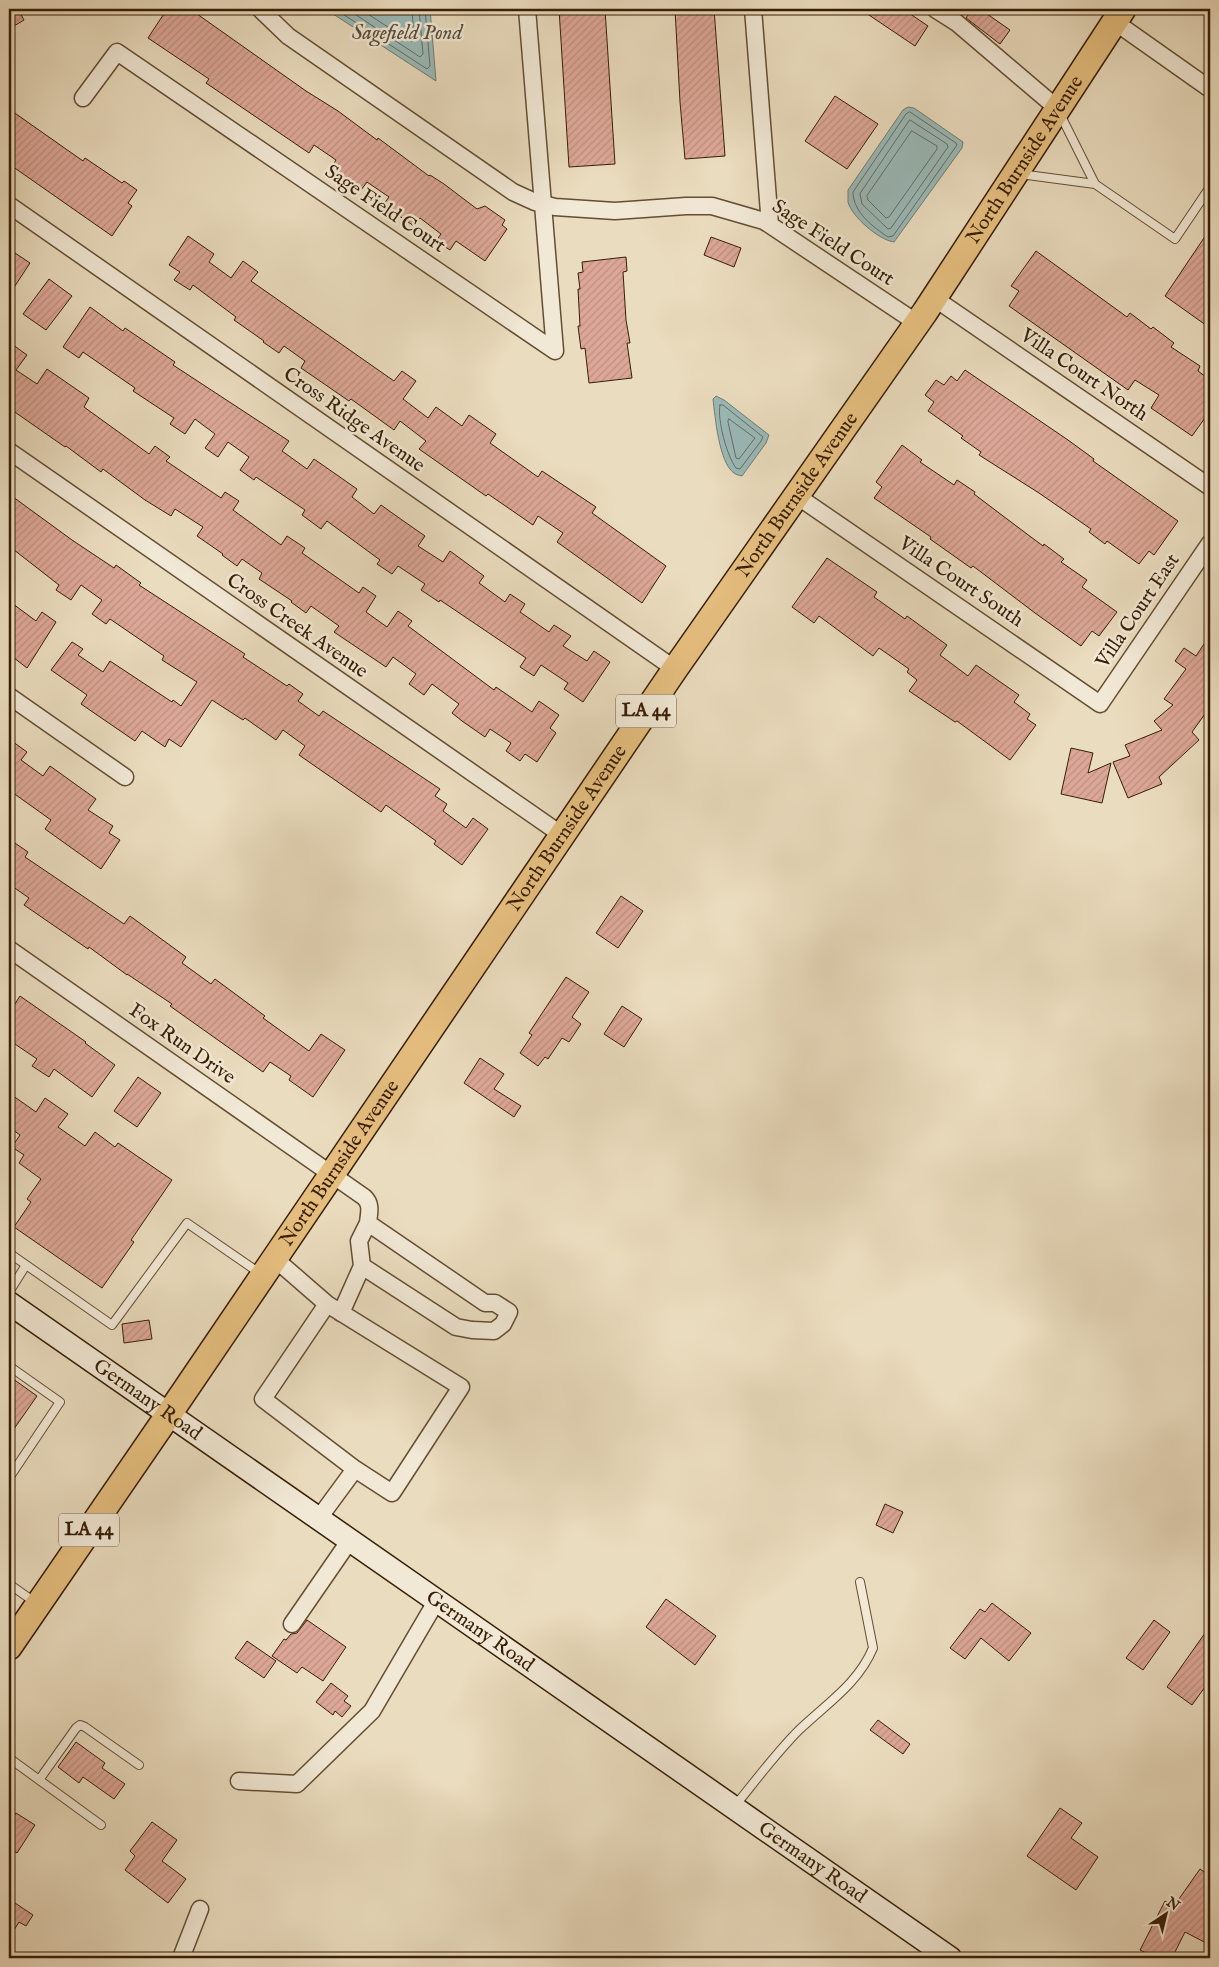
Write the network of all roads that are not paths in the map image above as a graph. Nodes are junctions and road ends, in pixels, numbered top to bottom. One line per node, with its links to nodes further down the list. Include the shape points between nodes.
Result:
1 (260, 9): 12 (street, Sage Field Court, via 288,36 486,175 513,192)
2 (527, 9): 12 (street, Sage Field Court)
3 (753, 9): 14 (street)
4 (935, 9): 8 (street, via 957,23)
5 (1117, 15): 6 (street); 8 (main road, North Burnside Avenue / LA 44)
6 (1210, 89)
7 (83, 98): 12 (street, Sage Field Court, via 117,52 555,351)
8 (1058, 109): 9 (main road, North Burnside Avenue / LA 44); 10 (lane)
9 (1016, 173): 10 (lane); 15 (main road, North Burnside Avenue / LA 44)
10 (1095, 184): 11 (lane, via 1174,239)
11 (1210, 186)
12 (543, 204): 14 (street, Sage Field Court, via 595,211 712,206)
13 (9, 205): 21 (street, Cross Ridge Avenue)
14 (770, 225): 16 (street, Sage Field Court)
15 (934, 298): 16 (main road, North Burnside Avenue / LA 44); 18 (street, Villa Court North)
16 (917, 324): 19 (main road, North Burnside Avenue / LA 44)
17 (9, 451): 25 (street, Cross Creek Avenue)
18 (1210, 486)
19 (797, 496): 21 (main road, North Burnside Avenue / LA 44); 23 (street, Villa Court South)
20 (1210, 543): 23 (street, Villa Court East)
21 (675, 669): 25 (main road, North Burnside Avenue / LA 44)
22 (9, 696): 24 (street)
23 (1100, 704)
24 (125, 777)
25 (562, 836): 27 (main road, North Burnside Avenue / LA 44)
26 (9, 949): 27 (street, Fox Run Drive)
27 (331, 1174): 28 (street, Fox Run Drive, via 369,1201); 31 (main road, North Burnside Avenue / LA 44)
28 (368, 1224): 32 (street, via 359,1241); 32 (street, via 485,1304 494,1303 509,1312 494,1331 456,1327)
29 (9, 1253): 30 (lane)
30 (26, 1265): 31 (lane, via 112,1325 186,1223); 33 (lane)
31 (269, 1266): 35 (street); 38 (main road, North Burnside Avenue / LA 44)
32 (362, 1266): 36 (street)
33 (9, 1292)
34 (9, 1303): 38 (main road, Germany Road)
35 (327, 1304): 36 (street); 39 (street, via 263,1399)
36 (341, 1313): 39 (street, via 461,1387 392,1493)
37 (9, 1366): 40 (lane, via 60,1402)
38 (169, 1414): 41 (main road, Germany Road); 46 (main road, North Burnside Avenue / LA 44)
39 (355, 1469): 41 (street)
40 (9, 1478)
41 (319, 1518): 42 (main road, Germany Road)
42 (350, 1540): 45 (main road, Germany Road); 47 (street)
43 (860, 1582): 53 (lane, via 873,1648 869,1658 843,1691 778,1752)
44 (9, 1584): 46 (lane)
45 (437, 1600): 52 (street, via 372,1710 297,1784); 53 (main road, Germany Road)
46 (38, 1605): 48 (main road, North Burnside Avenue / LA 44)
47 (292, 1624)
48 (9, 1647)
49 (9, 1758): 51 (lane)
50 (140, 1765): 51 (lane, via 80,1725)
51 (39, 1780): 54 (lane)
52 (239, 1781)
53 (734, 1807): 57 (main road, Germany Road)
54 (101, 1825)
55 (200, 1909): 56 (street)
56 (180, 1958)
57 (950, 1958)

